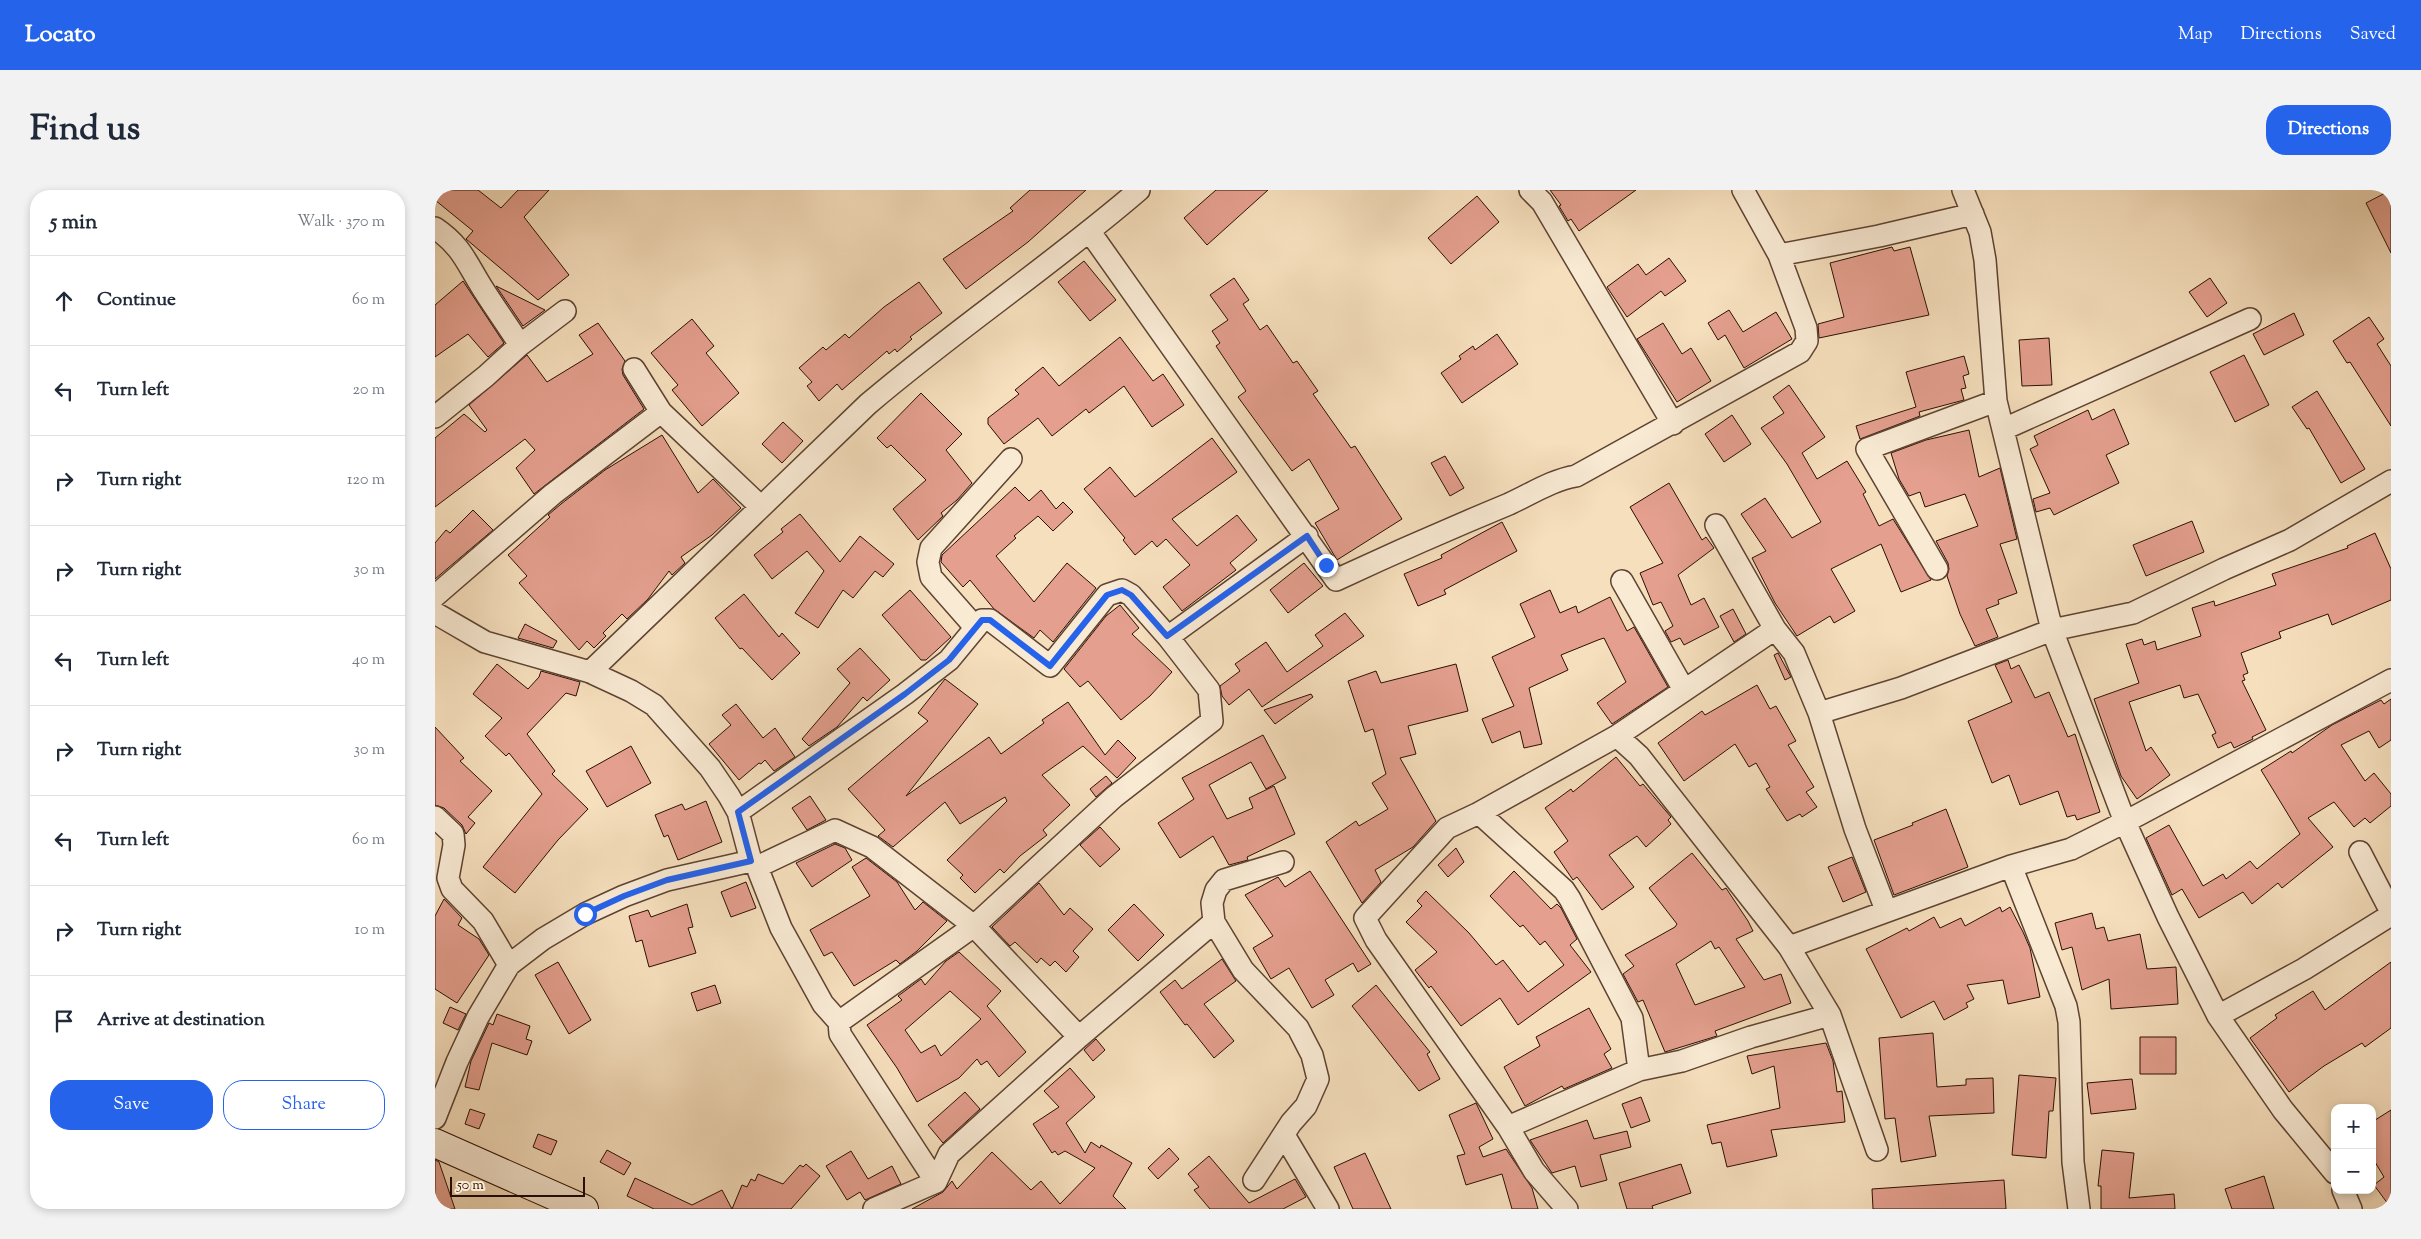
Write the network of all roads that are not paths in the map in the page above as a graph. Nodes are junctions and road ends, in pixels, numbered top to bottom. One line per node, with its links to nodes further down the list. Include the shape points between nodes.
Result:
1 (1139, 190): 7 (street)
2 (1530, 190): 16 (street, via 1542,202)
3 (1743, 190): 8 (street)
4 (1963, 190): 5 (street)
5 (1973, 214): 8 (street); 13 (street, via 1985,260)
6 (435, 228): 11 (street, via 455,243 466,257)
7 (1090, 232): 20 (street, via 914,365 868,404); 22 (street)
8 (1779, 256): 16 (street, via 1806,328 1807,341 1800,352)
9 (565, 311): 11 (street)
10 (2250, 319): 17 (street)
11 (520, 345): 15 (street)
12 (634, 369): 14 (street)
13 (1996, 401): 17 (street); 23 (street, via 1867,449)
14 (661, 412): 20 (street); 25 (street, via 553,494)
15 (435, 417)
16 (1673, 424): 22 (street, via 1576,476 1560,479 1337,580)
17 (2004, 429): 29 (street)
18 (1011, 458): 27 (street, via 931,548 928,562 931,577)
19 (2391, 481): 29 (street, via 2290,540 2133,613)
20 (761, 507): 31 (street)
21 (1716, 525): 28 (street)
22 (1307, 536): 30 (street)
23 (1937, 569)
24 (1622, 581): 33 (street)
25 (435, 596)
26 (435, 613): 31 (street, via 485,642)
27 (975, 627): 30 (street, via 982,620 990,620 1050,666 1107,595 1122,590 1131,595); 36 (street, via 949,660)
28 (1775, 629): 33 (street); 34 (street, via 1794,653)
29 (2051, 630): 34 (street, via 1901,688); 39 (street)
30 (1167, 636): 47 (street, via 1209,690 1212,720 1114,797)
31 (590, 672): 36 (street, via 631,690 654,705 710,768)
32 (2391, 680): 39 (street)
33 (1685, 690): 35 (street)
34 (1819, 713): 44 (street, via 1855,829)
35 (1617, 736): 37 (street); 48 (street, via 1639,756)
36 (738, 812): 42 (street)
37 (1479, 813): 54 (street, via 1571,899 1632,1018); 56 (street, via 1447,828 1365,918 1376,940)
38 (435, 817): 49 (street, via 453,834 448,878 452,889 483,921)
39 (2125, 822): 43 (street, via 2071,849); 51 (street)
40 (2360, 852): 45 (street)
41 (1283, 862): 46 (street, via 1224,880 1212,902)
42 (754, 864): 47 (street, via 835,830 872,847); 49 (street, via 667,880 624,896 551,934); 52 (street, via 781,928 823,1004)
43 (2011, 866): 44 (street, via 1923,900); 68 (street, via 2066,1006 2073,1162)
44 (1886, 910): 48 (street)
45 (2391, 914): 51 (street, via 2304,969)
46 (1215, 922): 53 (street); 57 (street, via 1243,970 1298,1028 1313,1055 1318,1079 1314,1092)
47 (974, 926): 52 (street); 53 (street)
48 (1789, 947): 50 (street)
49 (509, 965): 55 (street, via 478,1017)
50 (1830, 1015): 54 (street, via 1682,1061); 59 (street)
51 (2218, 1016): 60 (street, via 2283,1110)
52 (839, 1022): 62 (street, via 840,1034)
53 (1079, 1037): 62 (street, via 949,1154)
54 (1639, 1070): 56 (street)
55 (435, 1118)
56 (1508, 1127): 67 (street, via 1534,1171)
57 (1283, 1135): 61 (street); 66 (street)
58 (435, 1143): 64 (main road)
59 (1877, 1150)
60 (2331, 1168)
61 (1254, 1180)
62 (936, 1182): 65 (street)
63 (2345, 1194): 69 (street)
64 (584, 1209)
65 (874, 1209)
66 (1328, 1209)
67 (1567, 1209)
68 (2079, 1209)
69 (2351, 1209)

